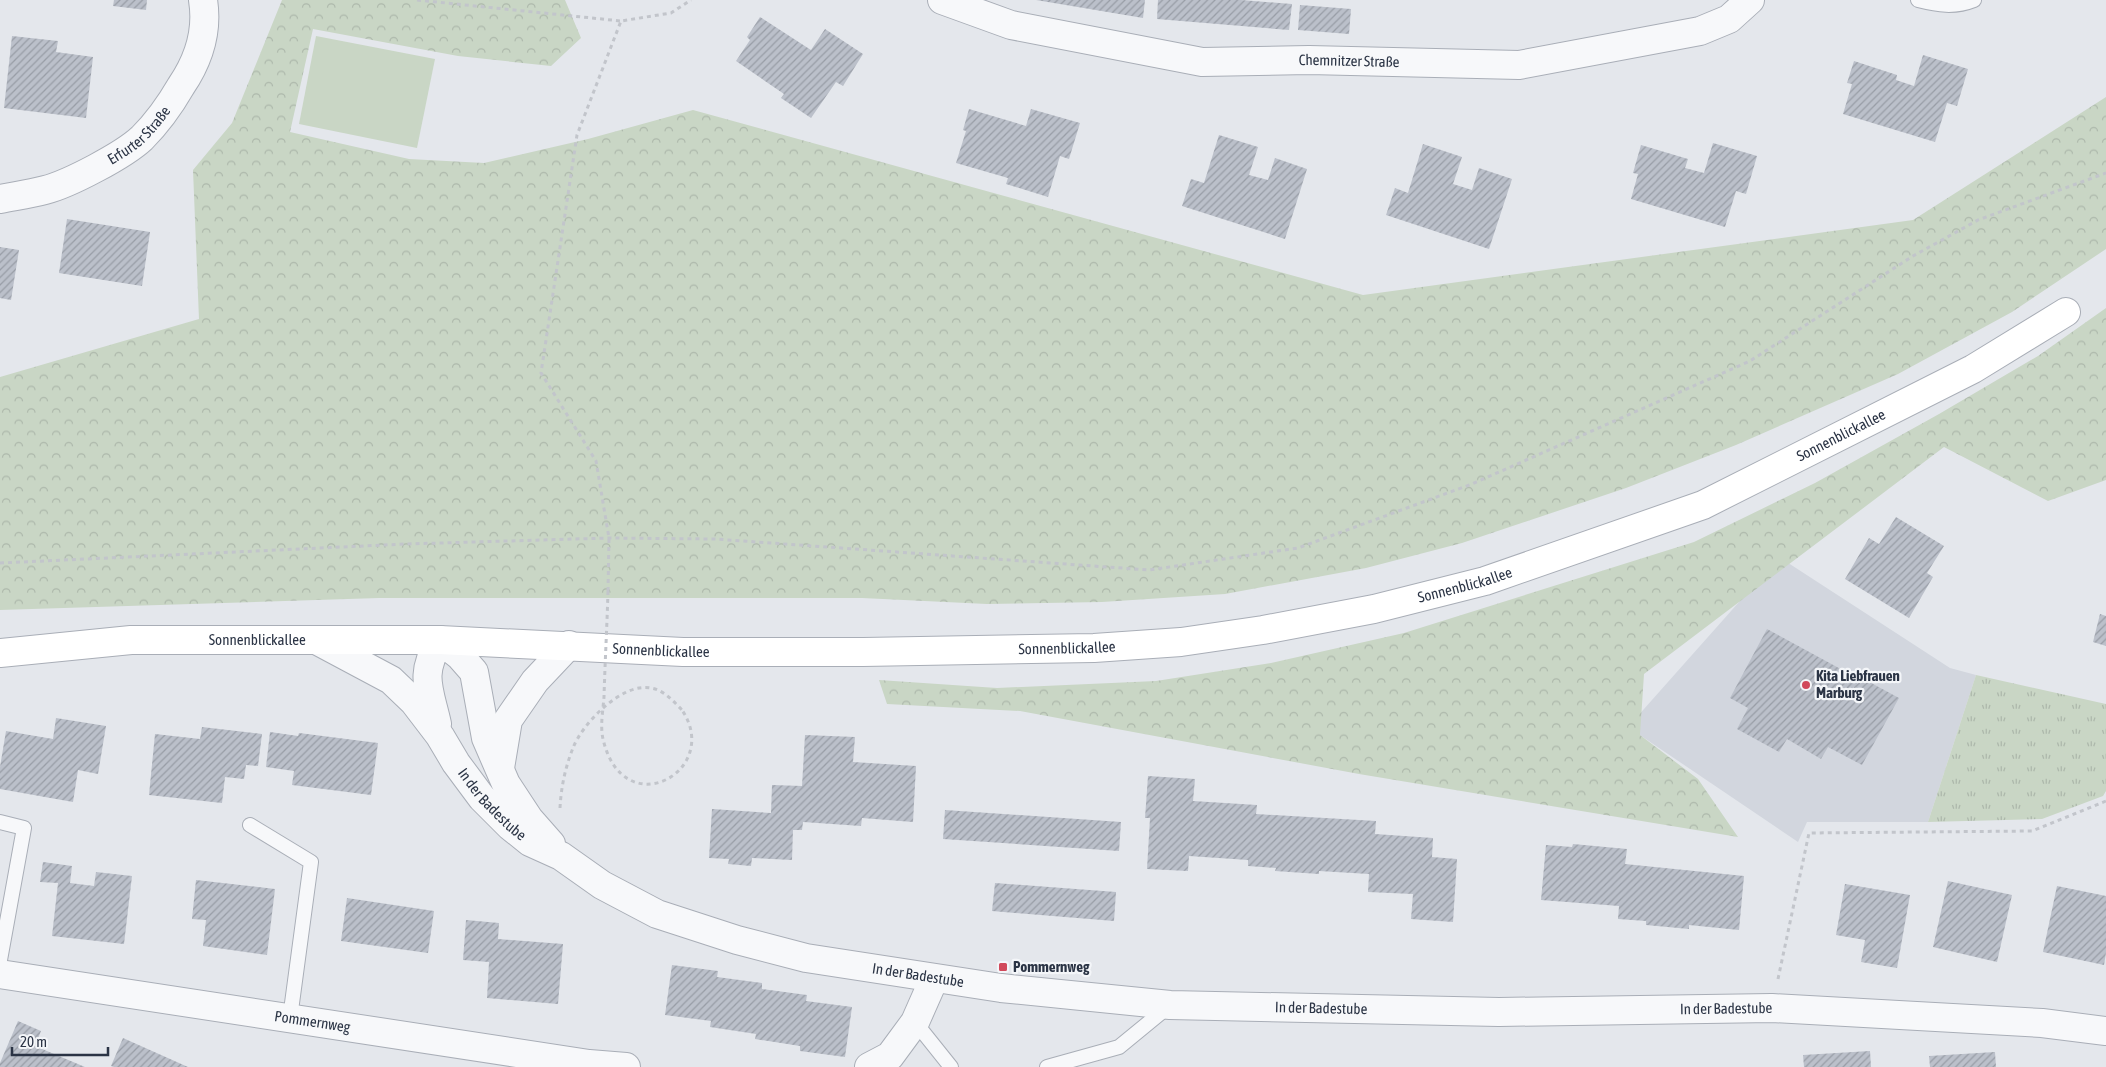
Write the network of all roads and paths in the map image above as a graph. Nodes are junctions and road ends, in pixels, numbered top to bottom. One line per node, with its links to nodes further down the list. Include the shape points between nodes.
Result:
1 (203, 0): 10 (street, Erfurter Straße, via 201,48 168,108 141,139 98,167 46,190)
2 (417, 0): 8 (path)
3 (691, 0): 8 (path, via 671,13)
4 (942, 0): 5 (street, Chemnitzer Straße, via 1011,25 1202,62 1309,60 1519,65 1700,32 1729,19)
5 (1750, 0)
6 (1918, 0): 7 (lane, via 1940,6 1961,6)
7 (1974, 0)
8 (621, 21): 12 (path, via 577,135 541,374 596,461)
9 (2106, 173): 12 (path, via 1978,220 1913,256 1750,361 1472,484 1298,548 1149,570 715,539)
10 (0, 199)
11 (2066, 312): 16 (main road, Sonnenblickallee, via 1973,369 1703,505 1485,581 1374,609 1199,639 1094,648 683,652)
12 (609, 538): 13 (path); 23 (path, bridge, via 608,590 602,737 613,767 630,781 650,784 668,780 688,757 690,746 688,719 667,694 650,687 627,692 613,700 590,722 573,747 561,786 559,830)
13 (0, 563)
14 (316, 640): 15 (main road, Sonnenblickallee); 17 (main road, Sonnenblickallee, via 130,640); 18 (street, In der Badestube, via 391,680 414,702)
15 (440, 640): 16 (main road, Sonnenblickallee); 18 (street, In der Badestube, via 430,657 427,680); 19 (street, In der Badestube, via 474,672 486,738)
16 (569, 645): 19 (street, In der Badestube, via 535,681 508,720)
17 (0, 653)
18 (440, 736): 23 (street, In der Badestube, via 456,763 494,811 530,842)
19 (500, 768): 23 (street, In der Badestube, via 506,784 529,819)
20 (2106, 801): 28 (path, via 2032,831 1809,833)
21 (0, 822): 24 (lane, via 24,828)
22 (250, 824): 29 (lane, via 311,862)
23 (562, 856): 26 (street, In der Badestube, via 602,885 657,914 806,958)
24 (0, 960)
25 (0, 974): 29 (street, Pommernweg)
26 (934, 979): 27 (street, In der Badestube); 30 (street)
27 (1170, 1005): 28 (street, In der Badestube, via 1499,1012); 35 (lane, via 1119,1048)
28 (1772, 1008): 31 (street, In der Badestube, via 2042,1023)
29 (290, 1018): 32 (street, Pommernweg)
30 (915, 1022): 33 (street, via 890,1056); 34 (lane)
31 (2106, 1031)
32 (626, 1067)
33 (869, 1067)
34 (950, 1067)
35 (1047, 1067)

